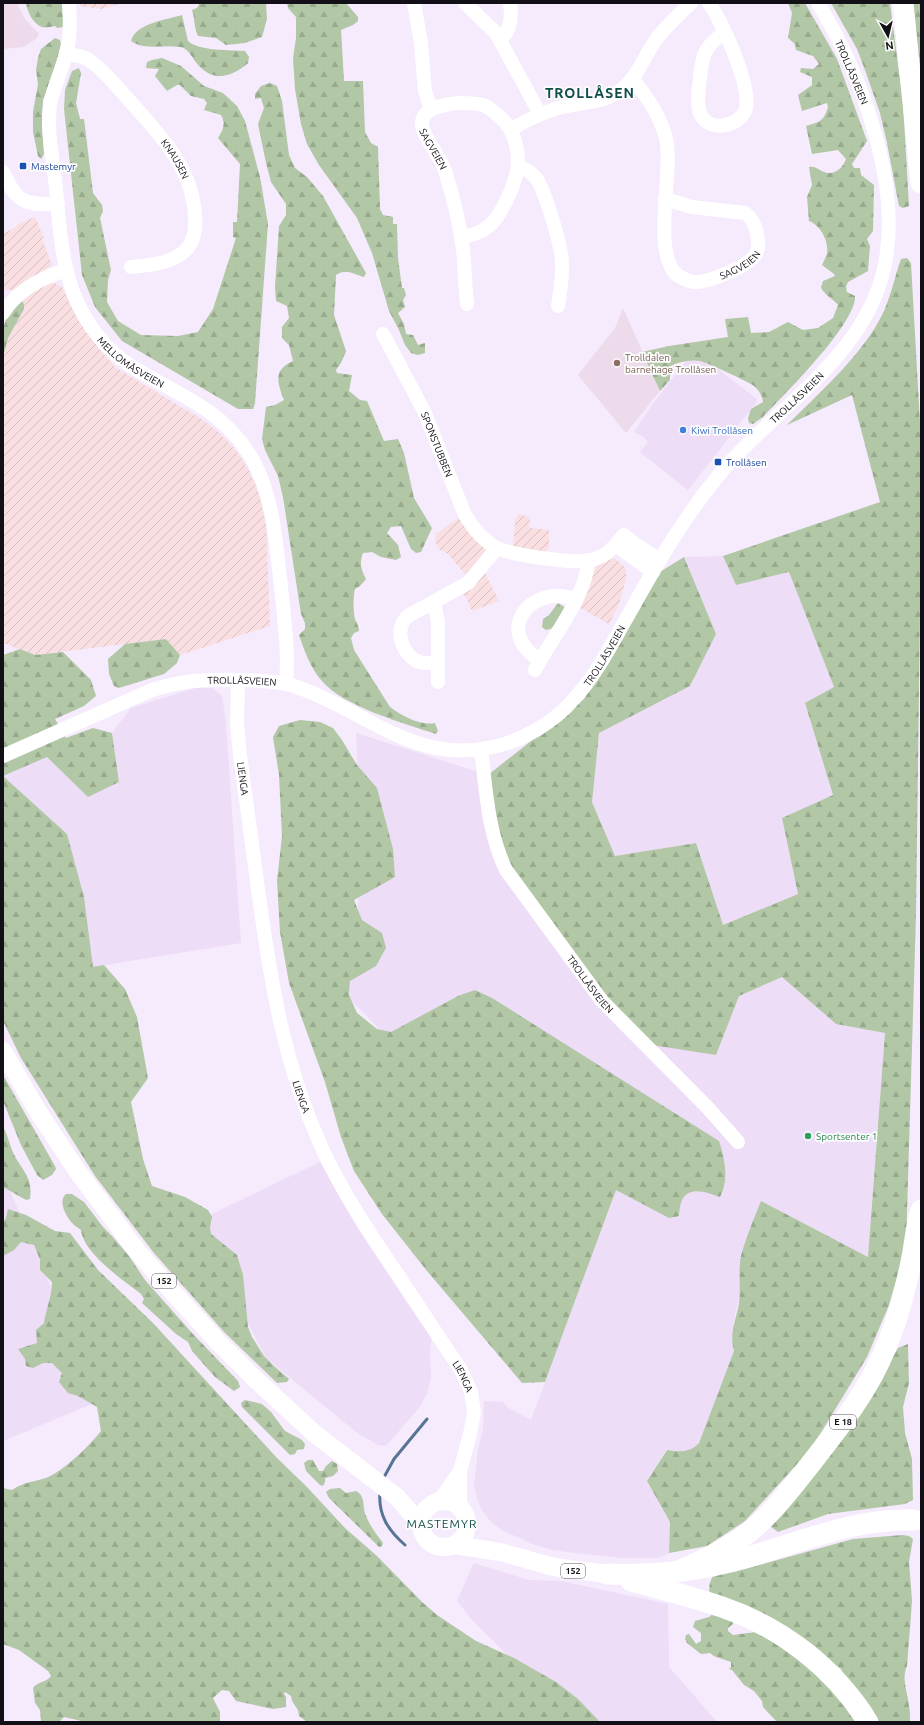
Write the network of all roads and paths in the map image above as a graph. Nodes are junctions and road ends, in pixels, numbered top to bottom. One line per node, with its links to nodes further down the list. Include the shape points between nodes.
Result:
1 (69, 3): 12 (street, MELLOMÅSVEIEN)
2 (414, 3): 15 (street, via 425,91)
3 (465, 3): 11 (street)
4 (510, 3): 11 (street, via 510,25)
5 (691, 3): 13 (street, via 655,41)
6 (709, 3): 10 (street)
7 (818, 3): 32 (street, TROLLÅSVEIEN, via 854,73 879,151 886,192 888,231 880,286 866,316 850,341 723,470 688,515)
8 (904, 3): 20 (highway)
9 (912, 3): 14 (highway)
10 (724, 33): 10 (street, via 742,75 746,106 743,115 737,121 715,125 707,122 700,113 701,70 707,48)
11 (500, 40): 16 (street)
12 (66, 53): 22 (street, MELLOMÅSVEIEN, via 49,110); 24 (street, KNAUSEN, via 88,59 102,71 169,146 191,188 195,228 186,249 167,262)
13 (632, 79): 16 (street, via 609,98); 21 (street, SAGVEIEN, via 649,102 666,139 668,148)
14 (921, 88)
15 (431, 109): 17 (street, via 463,104 483,105); 23 (street, SAGVEIEN, via 423,119 423,130 441,160)
16 (540, 114): 17 (street)
17 (510, 129): 18 (street, via 515,142)
18 (518, 167): 23 (street, via 504,205 494,221 478,233); 28 (street, via 524,168 539,182 560,246 562,264)
19 (3, 172): 22 (street, via 13,192 22,200 35,204)
20 (921, 183)
21 (665, 199): 21 (street, SAGVEIEN, via 668,259 673,270 681,277 693,282 709,279 744,264 755,255 758,247 757,232 745,213 692,207)
22 (58, 204): 25 (street, MELLOMÅSVEIEN)
23 (461, 237): 27 (street, SAGVEIEN)
24 (131, 267)
25 (66, 270): 26 (street, via 33,284); 38 (street, MELLOMÅSVEIEN, via 81,310 111,350 130,366 218,418 236,435 255,461 266,489 274,523 287,639)
26 (5, 304)
27 (467, 304)
28 (558, 306)
29 (383, 334): 30 (street, SPONSTUBBEN, via 424,411 466,515 479,534)
30 (497, 548): 31 (street, SPONSTUBBEN, via 557,559); 34 (street, via 468,583)
31 (588, 560): 32 (street, SPONSTUBBEN, via 606,554 620,540); 33 (street, via 586,578)
32 (656, 566): 39 (street, TROLLÅSVEIEN, via 594,673 572,701 554,719 535,730 506,743)
33 (576, 600): 33 (street, via 538,665 519,635 518,624 522,614 533,603 544,598 558,596)
34 (434, 602): 35 (street, via 438,622); 35 (street, via 405,619 400,632 405,649 413,659 425,663)
35 (438, 662): 37 (street)
36 (238, 680): 38 (street, TROLLÅSVEIEN); 40 (street, TROLLÅSVEIEN, via 204,679 168,685); 44 (street, LIENGA, via 237,724 240,755 270,972 283,1038 310,1119 340,1182 374,1240 461,1370 469,1386 474,1406 473,1423)
37 (438, 682)
38 (286, 684): 39 (street, TROLLÅSVEIEN, via 410,741 446,749)
39 (481, 749): 42 (street, TROLLÅSVEIEN, via 492,834 506,870 602,1001 708,1108)
40 (3, 756)
41 (3, 1051): 45 (main road, 152, via 64,1152 137,1251 218,1342 254,1378 315,1434)
42 (738, 1142)
43 (921, 1210): 52 (highway, E 18, via 902,1302 895,1323 886,1348 856,1403 834,1435 765,1518 728,1547)
44 (460, 1471): 46 (street, LIENGA); 47 (street, LIENGA)
45 (398, 1498): 46 (main road, 152); 49 (main road, 152)
46 (433, 1504): 47 (main road, 152, via 452,1503); 49 (main road, via 421,1518)
47 (464, 1515): 50 (main road, via 466,1533); 51 (main road, 152, via 480,1536)
48 (914, 1520): 52 (highway, E 18, via 893,1519 852,1525 735,1561)
49 (421, 1525): 50 (main road, 152, via 425,1538 434,1546 446,1548)
50 (455, 1545): 51 (main road, 152)
51 (500, 1552): 53 (main road, 152, via 554,1567)
52 (676, 1572): 53 (highway, E 18)
53 (608, 1574): 54 (highway, via 724,1607 778,1632 814,1658 847,1693)
54 (868, 1722)

